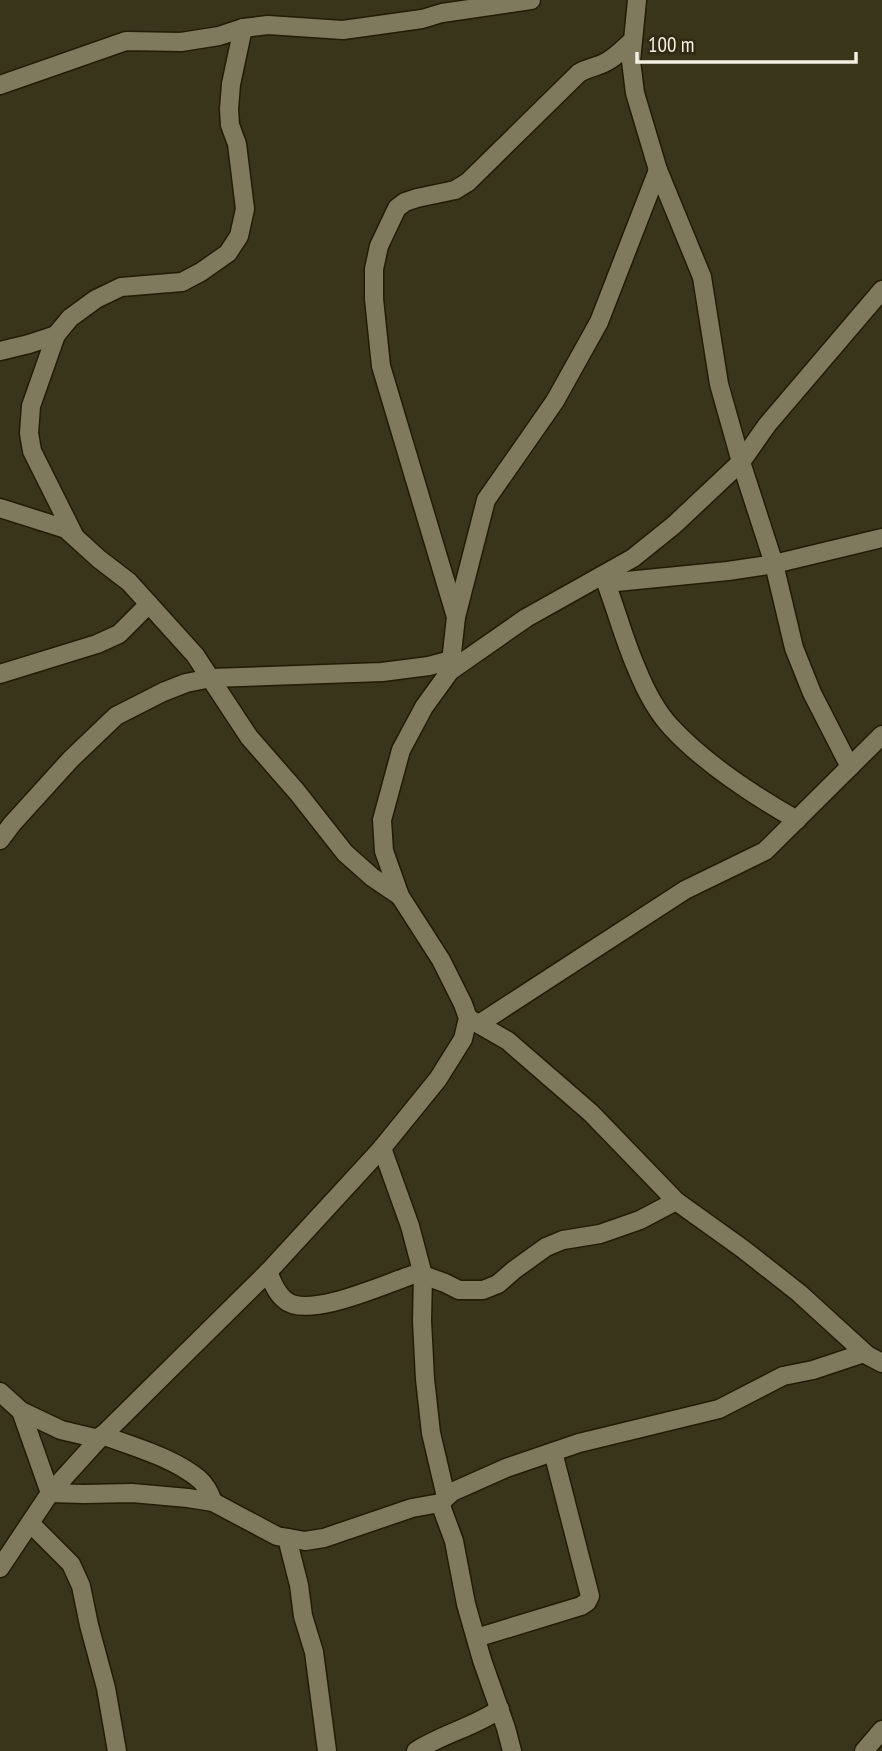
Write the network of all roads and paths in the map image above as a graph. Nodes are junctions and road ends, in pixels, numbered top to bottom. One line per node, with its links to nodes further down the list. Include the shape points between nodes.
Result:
1 (531, 0): 3 (street, via 342,30 277,25)
2 (637, 0): 4 (street)
3 (243, 29): 5 (street, via 181,43 126,41); 8 (street, via 229,109 245,209 239,236 228,253 201,272 181,282 121,287 70,318)
4 (633, 40): 6 (street, via 635,93); 17 (street, via 612,59 579,73 468,182 397,208 379,246 374,299 381,366)
5 (0, 85)
6 (658, 170): 10 (street, via 702,277 719,384); 17 (street, via 599,322 555,401 486,500)
7 (882, 290): 10 (street)
8 (56, 335): 9 (street); 12 (street, via 31,406 30,443)
9 (0, 351)
10 (741, 462): 14 (street); 15 (street, via 674,525)
11 (0, 508): 12 (street)
12 (74, 535): 16 (street)
13 (882, 538): 14 (street)
14 (774, 564): 15 (street); 22 (street, via 794,648)
15 (605, 579): 18 (street, via 526,618); 23 (street, via 636,667 670,726 715,766)
16 (149, 604): 19 (street, via 119,634); 20 (street)
17 (456, 617): 18 (street)
18 (451, 666): 20 (street); 25 (street, via 401,750 382,820 384,851)
19 (0, 674)
20 (211, 678): 24 (street, via 163,692 116,716); 25 (street, via 249,737 345,853)
21 (882, 735): 22 (street)
22 (850, 767): 23 (street)
23 (797, 820): 26 (street, via 765,851 685,890)
24 (0, 840)
25 (400, 896): 26 (street)
26 (473, 1021): 27 (street, via 438,1079); 28 (street, via 508,1041 592,1113)
27 (382, 1148): 29 (street); 30 (street)
28 (677, 1201): 30 (street, via 640,1220 546,1247 498,1284 483,1290 459,1290); 31 (street, via 799,1293)
29 (268, 1272): 30 (street, via 286,1302 297,1307 320,1306); 35 (street)
30 (423, 1275): 38 (street, via 425,1379)
31 (864, 1353): 32 (street); 36 (street, via 783,1376 719,1409)
32 (882, 1363)
33 (0, 1392): 34 (street)
34 (20, 1411): 35 (street, via 61,1430); 37 (street)
35 (101, 1437): 37 (street); 39 (street, via 175,1464 200,1479)
36 (553, 1452): 38 (street, via 506,1468); 43 (street, via 590,1596 581,1606)
37 (50, 1493): 39 (street, via 132,1493); 40 (street)
38 (443, 1500): 41 (street, via 324,1538); 43 (street)
39 (213, 1502): 41 (street)
40 (30, 1523): 42 (street); 46 (street, via 71,1564 81,1586)
41 (288, 1538): 47 (street, via 314,1652)
42 (0, 1568)
43 (476, 1638): 44 (street)
44 (499, 1709): 48 (street); 49 (street)
45 (882, 1730): 50 (street)
46 (117, 1751)
47 (327, 1751)
48 (416, 1751)
49 (512, 1751)
50 (864, 1751)

